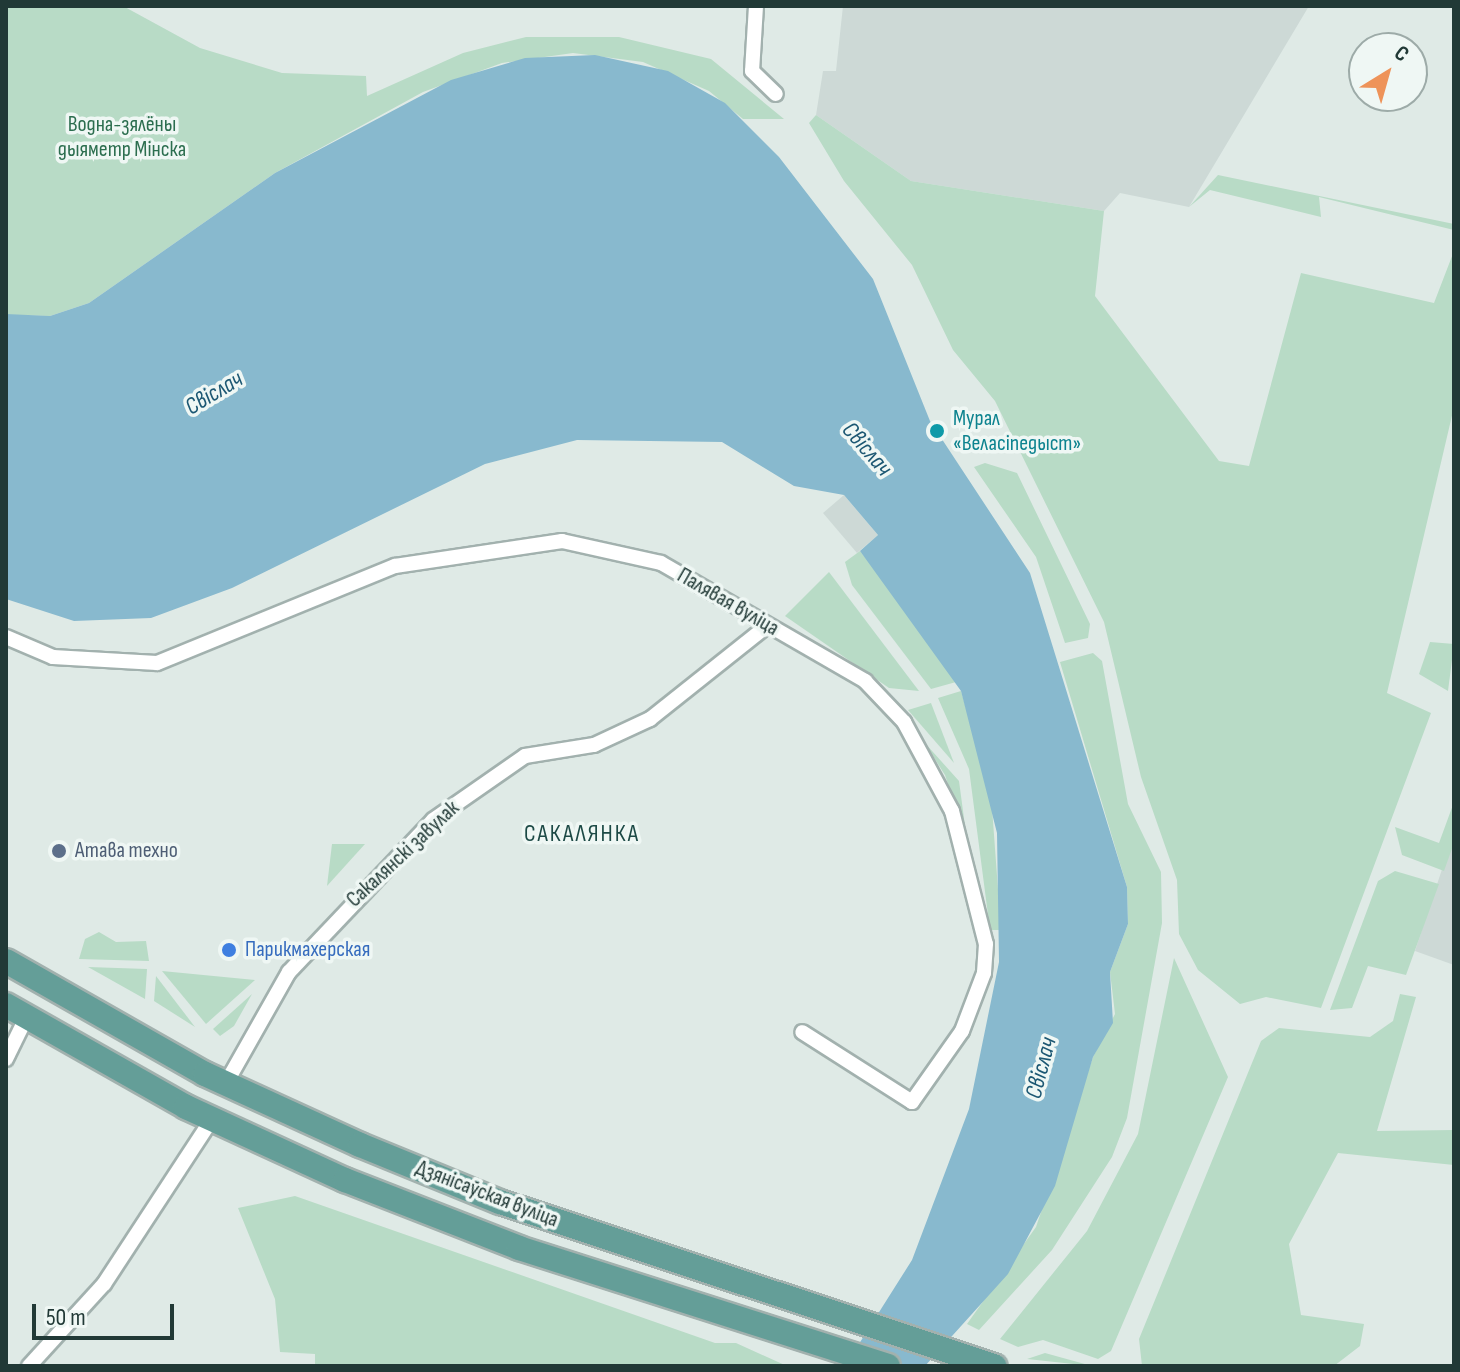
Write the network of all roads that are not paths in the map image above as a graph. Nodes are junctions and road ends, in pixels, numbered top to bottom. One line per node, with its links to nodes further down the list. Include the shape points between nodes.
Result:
1 (756, 6): 2 (street, via 752,71)
2 (776, 94)
3 (767, 626): 4 (street, Палявая вуліца, via 639,553 562,541 395,566 157,663 53,657); 8 (street, Палявая вуліца, via 865,681 904,722 952,811 986,944 970,1015 912,1102); 10 (street, Сакалянскі завулак, via 650,719 594,745 525,756 433,820 289,972)
4 (6, 637)
5 (6, 961): 6 (main road, Дзянісаўская вуліца)
6 (56, 989): 7 (main road); 10 (main road, Дзянісаўская вуліца)
7 (14, 1009): 9 (street); 11 (main road, Дзянісаўская вуліца)
8 (802, 1032)
9 (6, 1059)
10 (225, 1085): 14 (main road, Дзянісаўская вуліца, via 500,1202)
11 (212, 1119): 12 (street, via 104,1284); 13 (main road, Дзянісаўская вуліца, via 519,1248)
12 (29, 1366)
13 (888, 1366)
14 (994, 1366)

